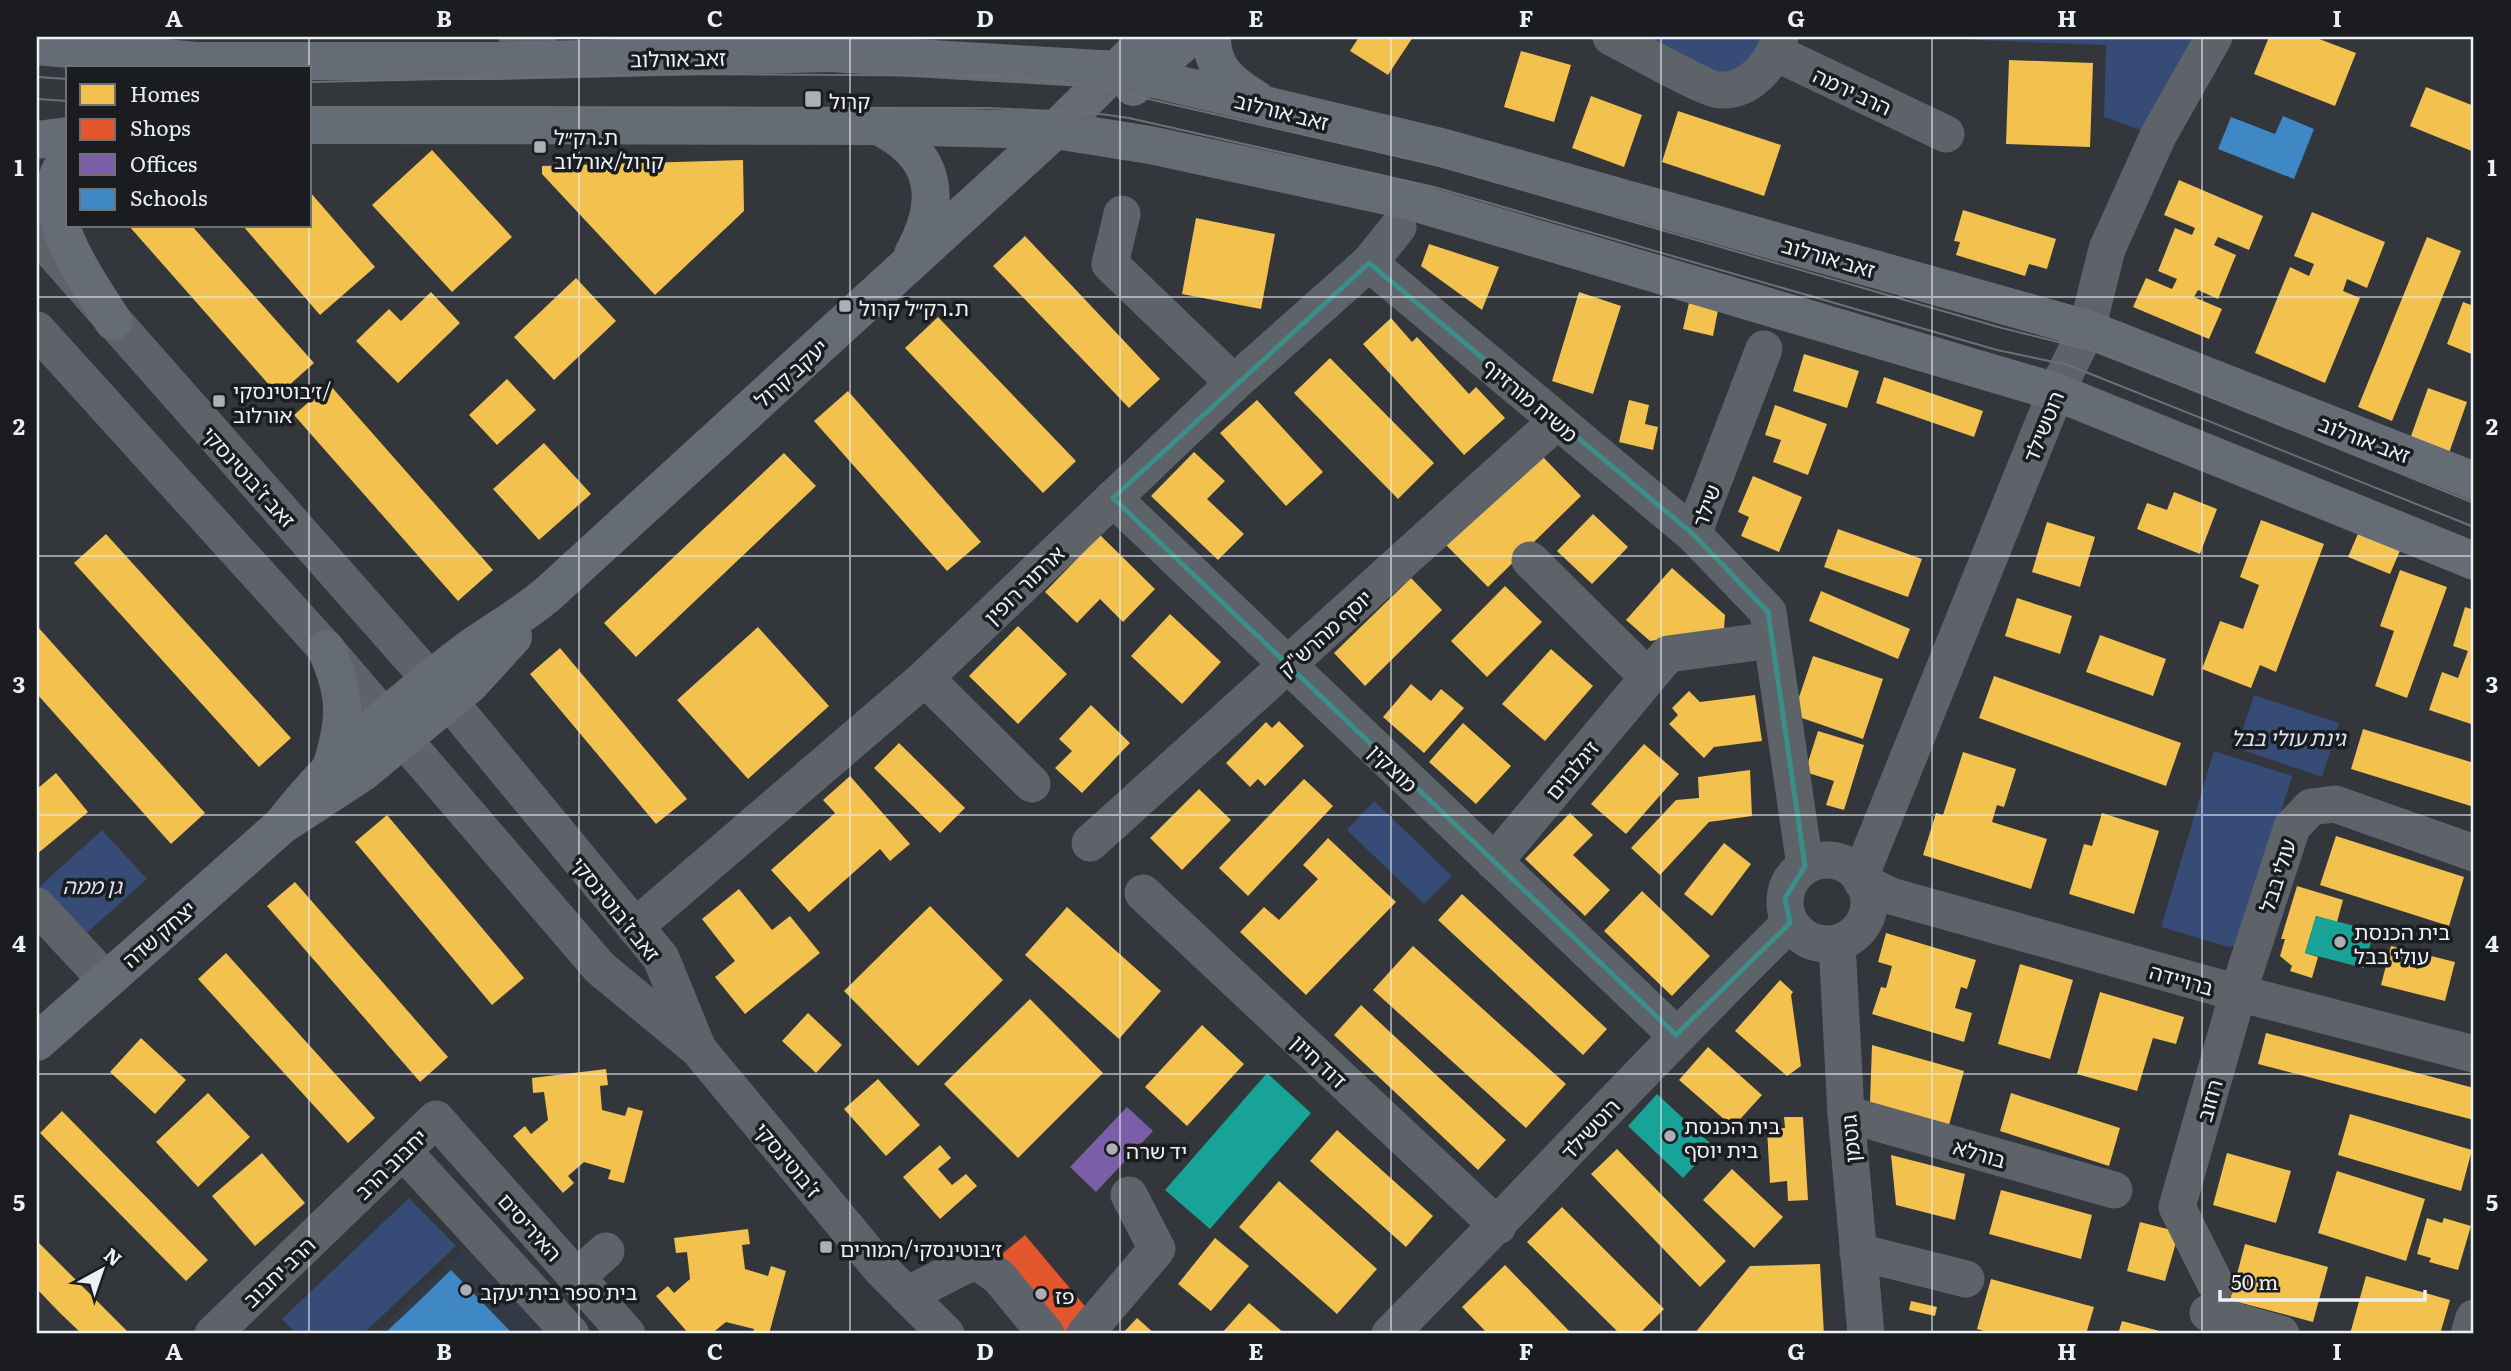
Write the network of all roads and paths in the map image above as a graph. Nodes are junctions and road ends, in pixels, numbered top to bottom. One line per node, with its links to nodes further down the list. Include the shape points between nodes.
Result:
1 (467, 37): 11 (street)
2 (517, 37): 10 (street)
3 (1150, 37): 12 (main road, יעקב קרול)
4 (1190, 37): 12 (main road, יעקב קרול)
5 (1212, 37): 13 (main road, via 1216,64 1236,87)
6 (1611, 37): 8 (street, via 1717,91 1741,87 1764,69)
7 (2214, 37): 29 (street, רוטשילד, via 2158,136 2107,249)
8 (1778, 45): 17 (street, הרב ירמה)
9 (37, 46): 11 (main road, זאב אורלוב, via 196,61)
10 (553, 60): 11 (main road, זאב אורלוב); 12 (main road, זאב אורלוב, via 829,53)
11 (436, 61)
12 (1133, 73): 13 (main road, זאב אורלוב); 16 (main road, יעקב קרול, via 1094,113)
13 (1280, 110): 29 (main road, זאב אורלוב, via 1445,148)
14 (312, 125): 15 (main road)
15 (878, 126): 16 (main road); 26 (main road, via 903,140 922,160 932,197 926,225)
16 (1055, 130): 26 (main road, יעקב קרול); 33 (main road, via 1150,145 1410,201)
17 (1946, 134)
18 (66, 136): 19 (main road)
19 (37, 140)
20 (66, 162): 28 (main road, via 56,178 57,213 66,240)
21 (1122, 214): 32 (street, via 1110,264)
22 (1398, 227): 25 (street, ארתור רופין)
23 (37, 234): 27 (street, זאב ז'בוטינסקי)
24 (37, 248): 27 (street)
25 (1369, 263): 32 (street, ארתור רופין); 34 (street, משיח מורזיוף)
26 (907, 265): 45 (main road, יעקב קרול, via 526,613 466,652)
27 (86, 289): 28 (street, זאב ז'בוטינסקי)
28 (113, 321): 45 (street, זאב ז'בוטינסקי)
29 (2087, 329): 33 (street, רוטשילד); 35 (main road, זאב אורלוב)
30 (37, 330): 41 (street)
31 (1764, 349): 37 (street, שילר)
32 (1234, 383): 36 (street, ארתור רופין)
33 (2056, 392): 39 (main road); 53 (street, רוטשילד)
34 (1556, 421): 37 (street, משיח מורזיוף); 42 (street, יוסף מהרש"ק)
35 (2474, 481)
36 (1113, 498): 42 (street, מוצקין); 44 (street, ארתור רופין)
37 (1693, 534): 40 (street, שילר, via 1768,612)
38 (1530, 560): 43 (street)
39 (2474, 561)
40 (1772, 640): 43 (street, זיגלבוים, via 1668,654); 53 (street)
41 (326, 649): 46 (street); 47 (main road, via 343,698 341,738)
42 (1288, 665): 50 (street, יוסף מהרש"ק); 52 (street, מוצקין)
43 (1648, 677): 52 (street, זיגלבוים)
44 (925, 678): 48 (street); 57 (street, ארתור רופין)
45 (440, 691): 46 (main road, יצחק שדה); 57 (street, זאב ז'בוטינסקי)
46 (395, 728): 47 (main road, יצחק שדה); 49 (main road, יצחק שדה, via 337,791); 63 (street, via 600,968)
47 (330, 768): 49 (main road, יצחק שדה)
48 (1032, 784)
49 (282, 825): 59 (main road, יצחק שדה)
50 (1090, 843)
51 (2474, 853): 60 (street, עולי בבל, via 2335,804 2311,807 2292,827)
52 (1494, 862): 61 (street, מוצקין)
53 (1853, 882): 56 (street, via 1788,885 1785,898); 58 (street, via 1857,931); 60 (street, ברויידה)
54 (1143, 893): 71 (street, דוד חיון)
55 (37, 906): 59 (street)
56 (1790, 923): 58 (street, via 1810,941); 61 (street, רוטשילד)
57 (635, 928): 63 (street, זאב ז'בוטינסקי, via 661,958)
58 (1836, 943): 65 (street, גוטמן)
59 (105, 979): 62 (main road, יצחק שדה)
60 (2238, 993): 64 (street, ברויידה); 88 (street, רוזוב, via 2177,1207 2212,1299)
61 (1676, 1035): 71 (street, רוטשילד)
62 (37, 1042)
63 (698, 1049): 74 (street, ז'בוטינסקי)
64 (2474, 1054)
65 (1846, 1114): 68 (street, בורלא); 73 (street, גוטמן)
66 (436, 1119): 67 (street, יחבוב הרב); 75 (street, האיריסים)
67 (403, 1150): 70 (street, יחבוב הרב); 80 (street)
68 (2114, 1190)
69 (1129, 1195): 85 (street, via 1157,1249)
70 (344, 1207): 79 (street, הרב יחבוב)
71 (1498, 1226): 86 (street, רוטשילד)
72 (606, 1251): 75 (street)
73 (1858, 1252): 76 (street); 87 (street, גוטמן)
74 (881, 1269): 77 (street); 82 (street)
75 (577, 1277): 81 (street, האיריסים)
76 (1966, 1279)
77 (907, 1295): 83 (street); 84 (street, via 968,1264 980,1263 999,1277)
78 (2474, 1318): 89 (street)
79 (213, 1334)
80 (571, 1334)
81 (627, 1334)
82 (919, 1334)
83 (946, 1334)
84 (1046, 1334)
85 (1085, 1334)
86 (1390, 1334)
87 (1866, 1334)
88 (2281, 1334)
89 (2469, 1334)

